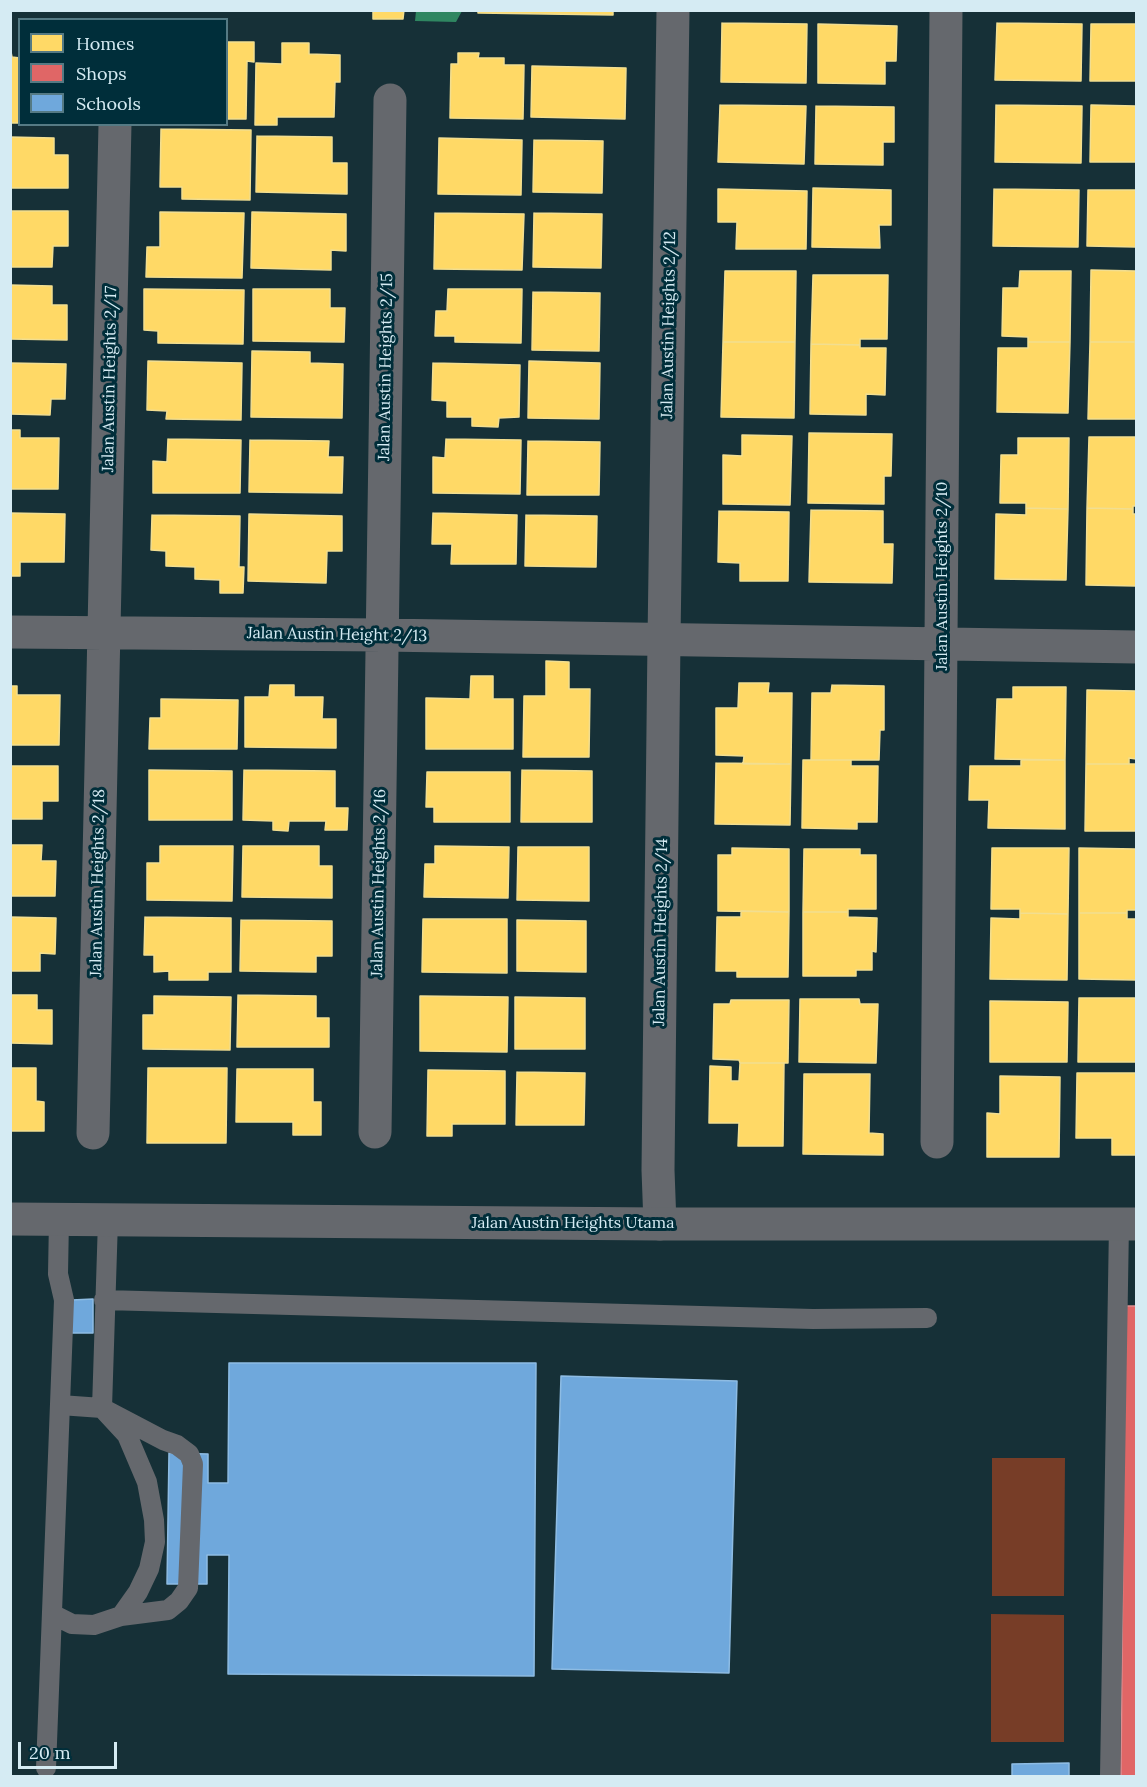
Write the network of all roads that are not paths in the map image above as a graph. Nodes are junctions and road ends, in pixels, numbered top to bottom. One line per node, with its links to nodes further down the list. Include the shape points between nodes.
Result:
1 (673, 10): 8 (street, Jalan Austin Heights 2/12)
2 (946, 10): 9 (street, Jalan Austin Heights 2/10)
3 (390, 100): 7 (street, Jalan Austin Heights 2/15)
4 (115, 126): 6 (street, Jalan Austin Heights 2/17)
5 (10, 632): 6 (street, Jalan Austin Height 2/13)
6 (104, 633): 7 (street, Jalan Austin Height 2/13); 12 (street, Jalan Austin Heights 2/18)
7 (382, 635): 8 (street, Jalan Austin Height 2/13); 11 (street, Jalan Austin Heights 2/16)
8 (664, 639): 9 (street, Jalan Austin Height 2/13); 17 (street, Jalan Austin Heights 2/14)
9 (941, 644): 10 (street, Jalan Austin Height 2/13); 13 (street, Jalan Austin Heights 2/10)
10 (1137, 647)
11 (375, 1132)
12 (93, 1134)
13 (937, 1142)
14 (10, 1219): 15 (street, Jalan Austin Heights Utama)
15 (59, 1219): 16 (street, Jalan Austin Heights Utama); 21 (lane, via 58,1274 64,1300)
16 (108, 1220): 17 (street, Jalan Austin Heights Utama); 19 (lane)
17 (660, 1224): 18 (street, Jalan Austin Heights Utama)
18 (1128, 1224): 26 (lane)
19 (104, 1300): 20 (lane, via 813,1319); 22 (lane)
20 (927, 1318)
21 (60, 1405): 22 (lane); 23 (lane)
22 (102, 1408): 24 (lane, via 127,1435 147,1482 154,1520 149,1569); 24 (lane, via 177,1445 189,1454 193,1464 188,1588 168,1611)
23 (52, 1614): 24 (lane, via 72,1624 94,1625); 25 (lane)
24 (121, 1616)
25 (46, 1768)
26 (1110, 1776)

